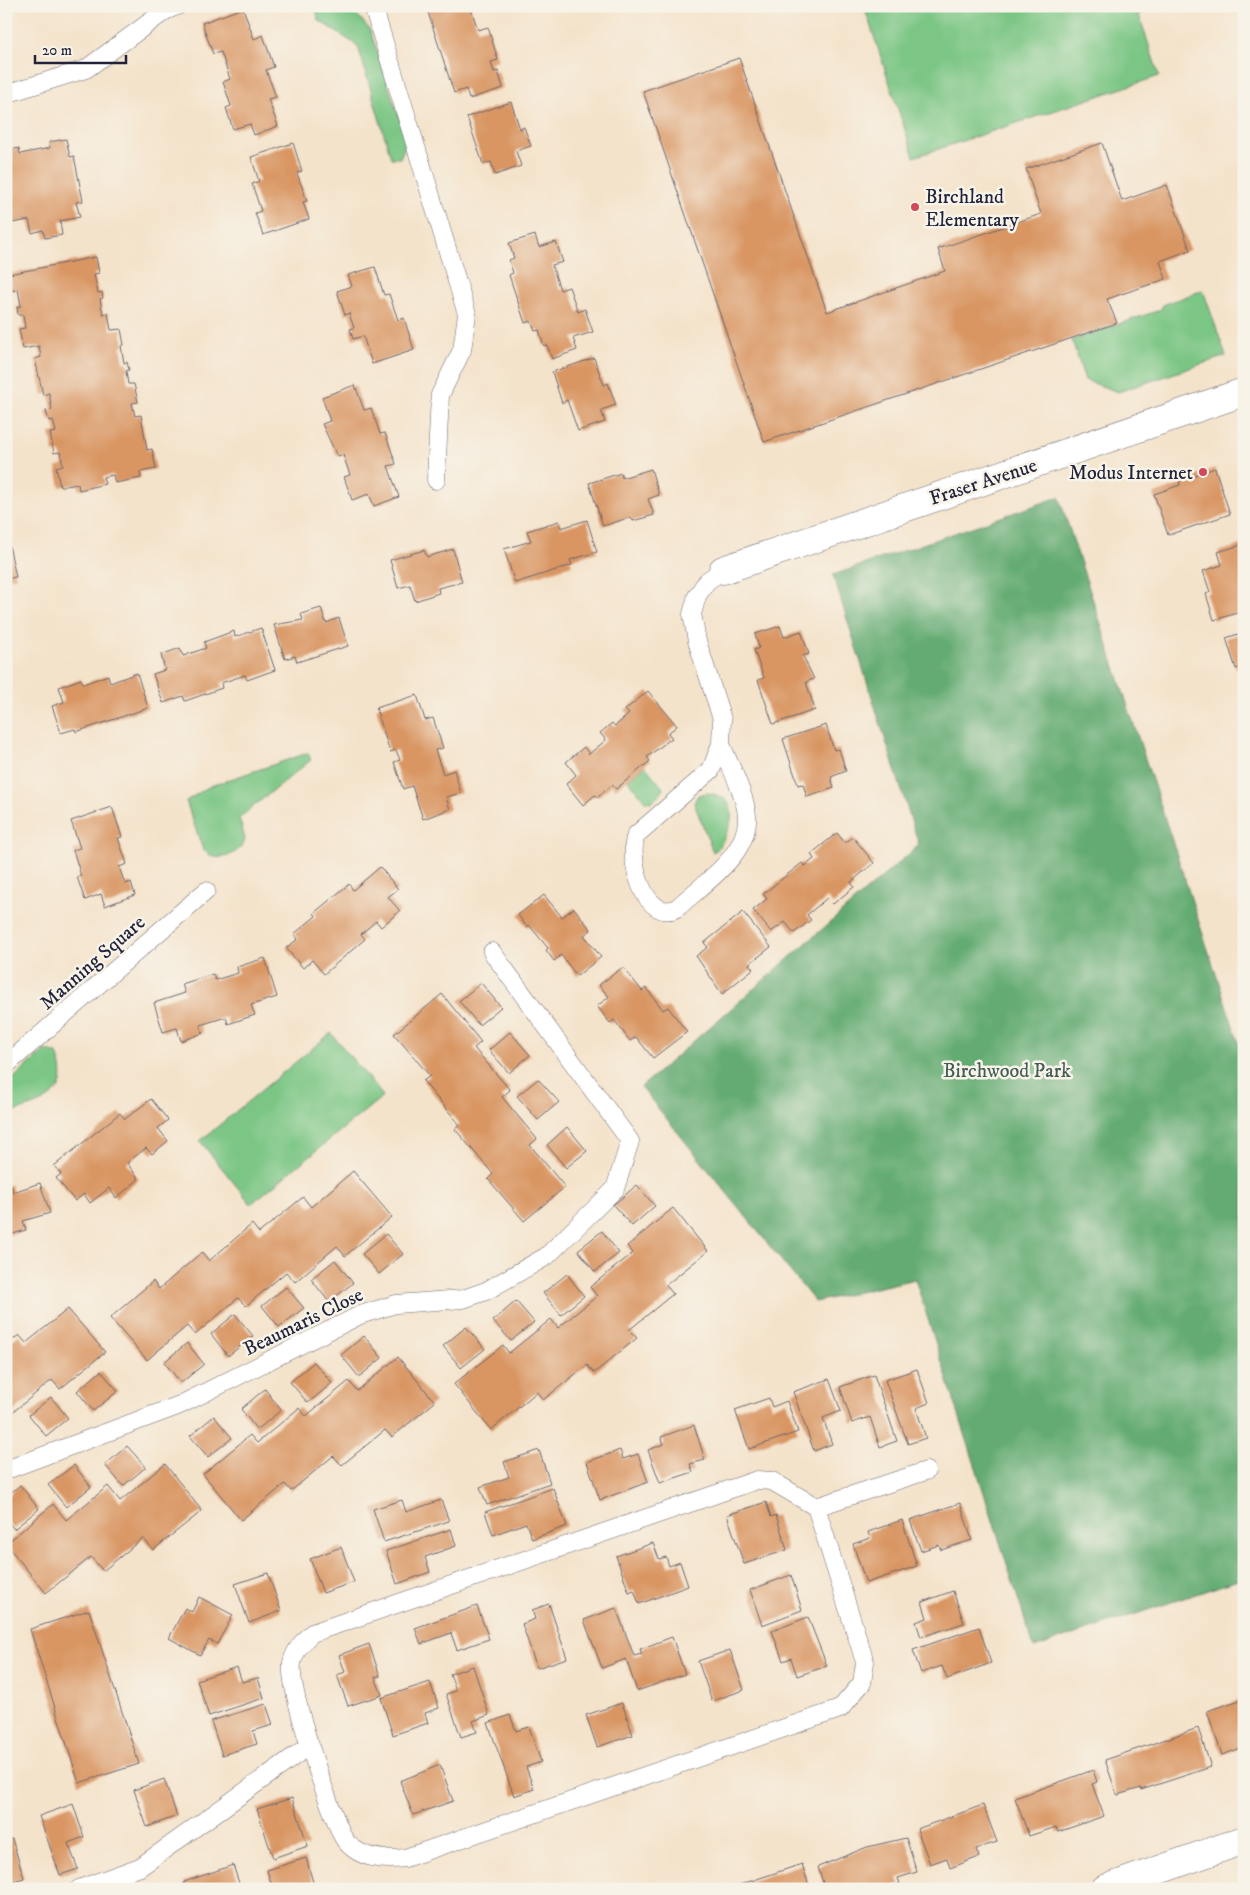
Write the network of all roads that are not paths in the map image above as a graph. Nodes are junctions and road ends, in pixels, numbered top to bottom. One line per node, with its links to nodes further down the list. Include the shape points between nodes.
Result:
1 (177, 6): 3 (lane, via 165,11 86,69)
2 (373, 6): 5 (lane, via 467,314 462,350 440,395)
3 (6, 94)
4 (1244, 392): 6 (street, Fraser Avenue)
5 (436, 480)
6 (723, 570): 7 (lane, via 707,581 697,596 692,614 697,641 722,719)
7 (720, 744): 7 (lane, via 711,770 634,840 633,854 640,883 646,896 662,911 677,908 738,851 746,836 746,807)
8 (206, 891): 10 (lane, Manning Square)
9 (492, 952): 11 (lane, Beaumaris Close, via 630,1141 614,1189 547,1256 486,1291 464,1299 380,1307 360,1314 180,1405)
10 (6, 1064)
11 (6, 1470)
12 (926, 1471): 13 (lane)
13 (816, 1507): 14 (lane, via 772,1482 757,1480 312,1632 298,1649 292,1663 293,1682); 14 (lane, via 865,1662 862,1683 840,1709 405,1858 387,1860 354,1849 343,1837)
14 (310, 1745): 16 (lane, via 140,1867)
15 (1244, 1840): 17 (street)
16 (79, 1889)
17 (1105, 1889)

